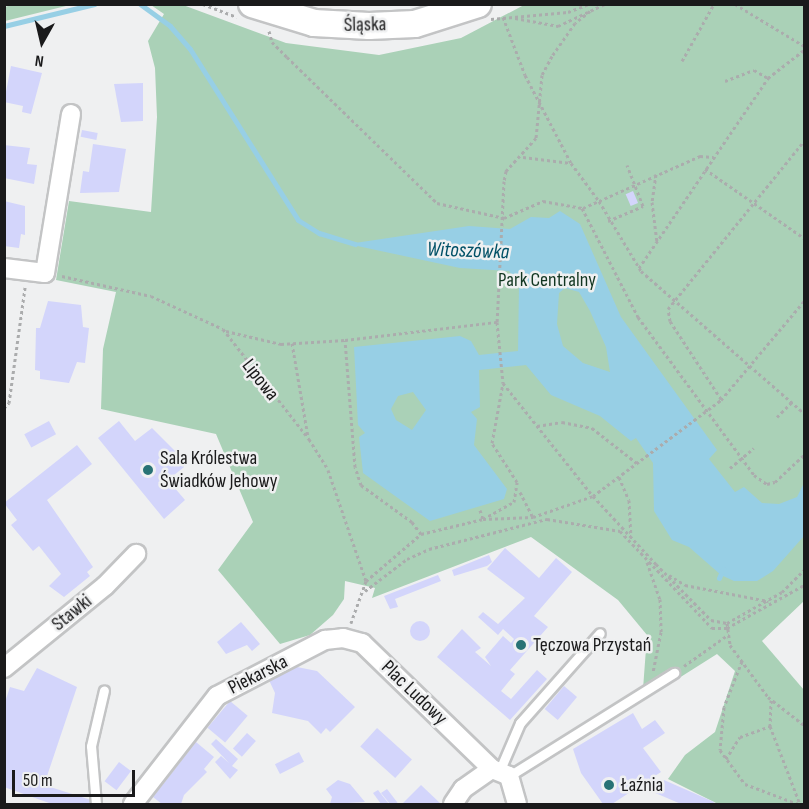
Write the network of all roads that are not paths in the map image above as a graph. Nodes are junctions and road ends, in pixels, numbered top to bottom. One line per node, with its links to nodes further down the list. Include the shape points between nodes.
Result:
1 (478, 4): 2 (street, Śląska, via 415,24 369,26 314,23)
2 (245, 11)
3 (70, 114): 4 (street, via 39,272)
4 (4, 268)
5 (136, 554): 8 (street, Stawki, via 105,586)
6 (600, 633): 11 (lane, via 519,723)
7 (334, 639): 11 (street, Plac Ludowy, via 362,643); 13 (street, Piekarska, via 217,696)
8 (4, 668)
9 (674, 673): 11 (lane)
10 (104, 690): 12 (lane, via 91,746)
11 (500, 772): 14 (street, via 463,789); 15 (street)
12 (96, 804)
13 (133, 804)
14 (453, 804)
15 (517, 804)

